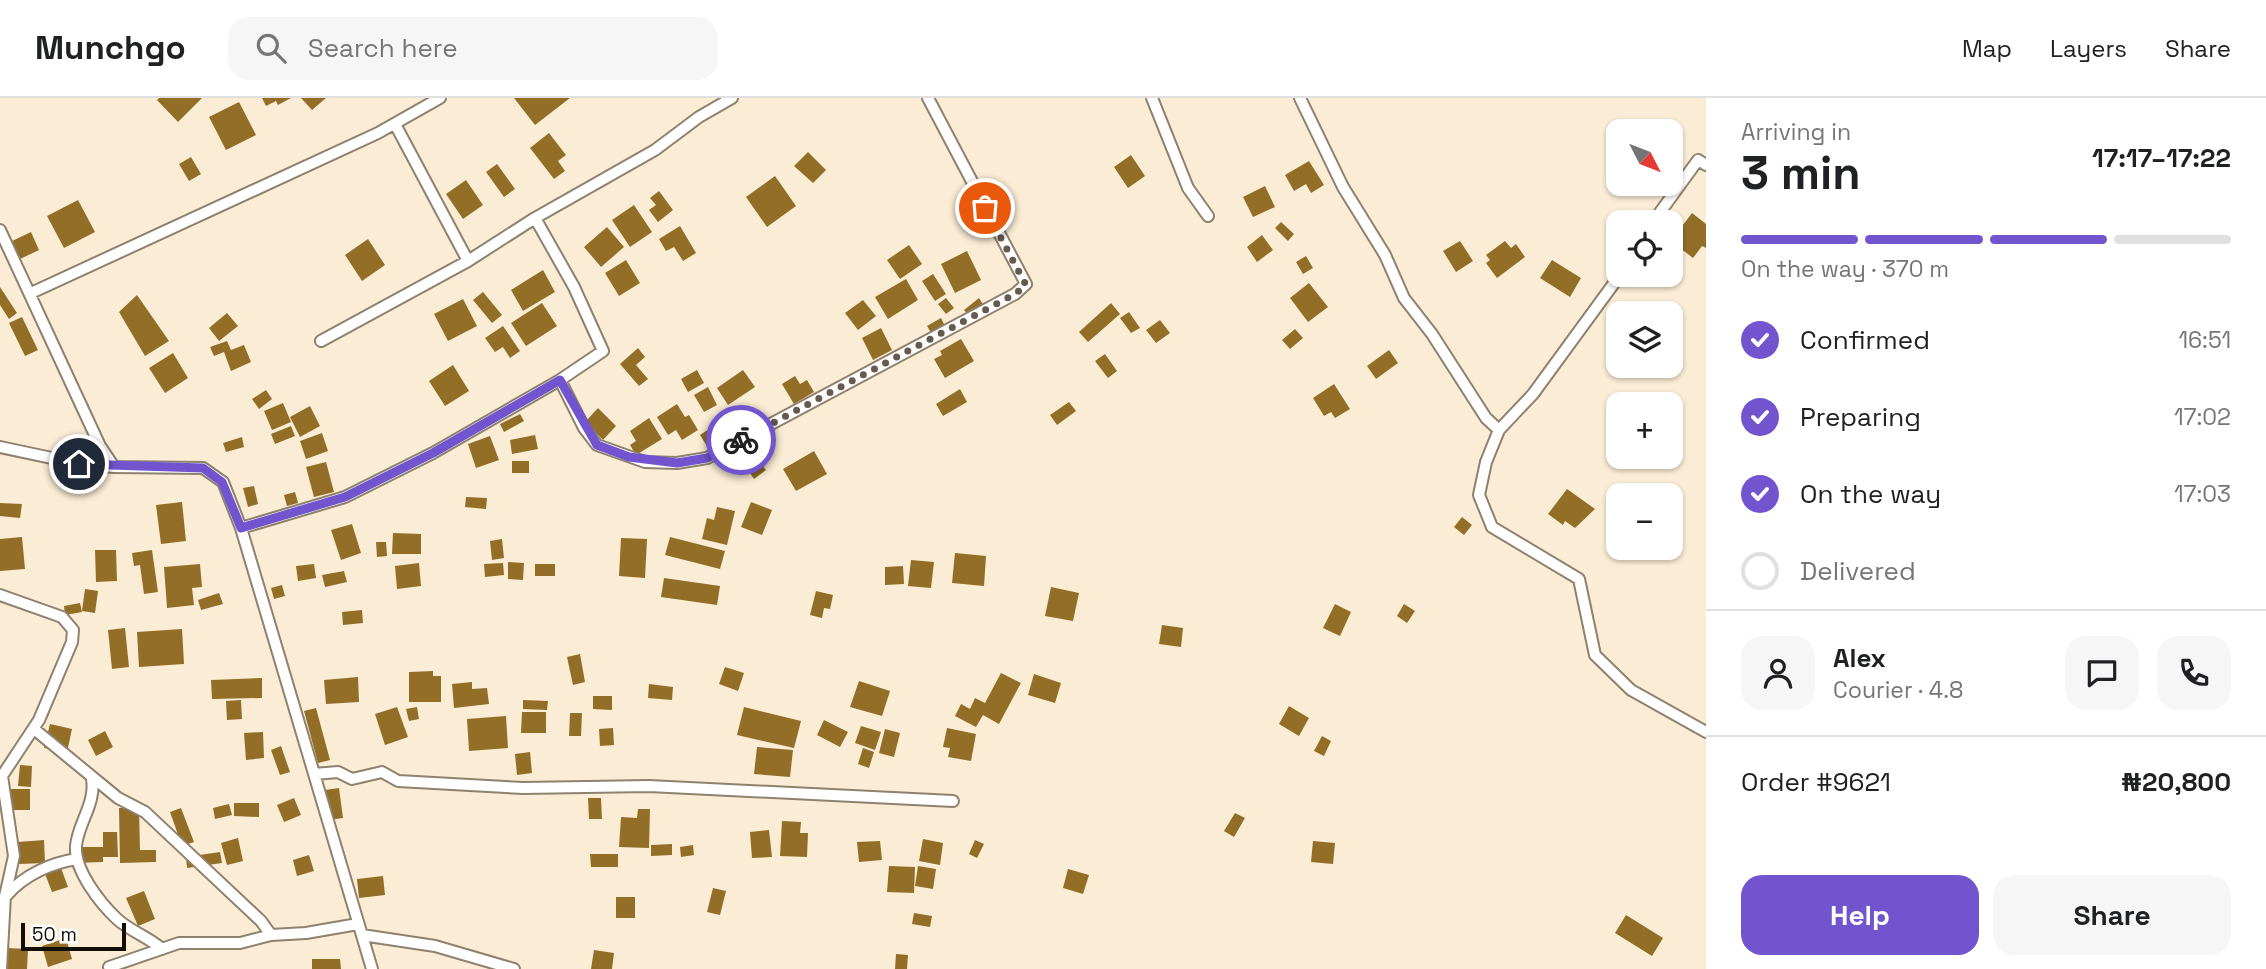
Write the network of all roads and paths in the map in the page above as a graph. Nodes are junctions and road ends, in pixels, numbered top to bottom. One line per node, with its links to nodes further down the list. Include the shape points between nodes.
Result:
1 (440, 98): 6 (street)
2 (732, 98): 10 (street, via 655,150)
3 (928, 98): 16 (street, via 1026,285 1015,294 707,458 645,462 597,445)
4 (1152, 98): 9 (street, via 1188,187)
5 (1300, 98): 17 (street, via 1404,298 1486,418)
6 (395, 124): 12 (street); 14 (street)
7 (1706, 164): 8 (street, via 1698,160)
8 (1662, 210)
9 (1208, 216)
10 (535, 218): 12 (street); 16 (street, via 603,351)
11 (0, 230): 14 (street)
12 (468, 261): 15 (street)
13 (1611, 287): 17 (street, via 1533,394)
14 (31, 293): 19 (street, via 100,446)
15 (321, 341)
16 (560, 380): 20 (street, via 345,497)
17 (1499, 430): 23 (street, via 1479,495 1492,527 1579,579 1595,655 1631,690)
18 (0, 447): 19 (street)
19 (114, 467): 20 (street, via 203,468 222,482)
20 (241, 528): 24 (street)
21 (0, 595): 22 (street, via 62,617 73,630)
22 (34, 730): 25 (street); 26 (street, via 2,776)
23 (1706, 732)
24 (314, 774): 27 (street, via 338,772 352,779 382,772 398,780 523,788 649,786); 30 (street)
25 (92, 779): 28 (street, via 92,800 76,845); 31 (street, via 156,821 261,920)
26 (1, 798): 29 (street, via 14,856)
27 (953, 801)
28 (77, 859): 29 (street, via 46,867); 32 (street, via 117,919)
29 (5, 896): 34 (street)
30 (360, 929): 31 (street); 35 (street); 36 (street)
31 (271, 935): 32 (street, via 240,943 179,943)
32 (162, 949): 33 (street)
33 (109, 967)
34 (1, 969)
35 (372, 969)
36 (514, 969)

